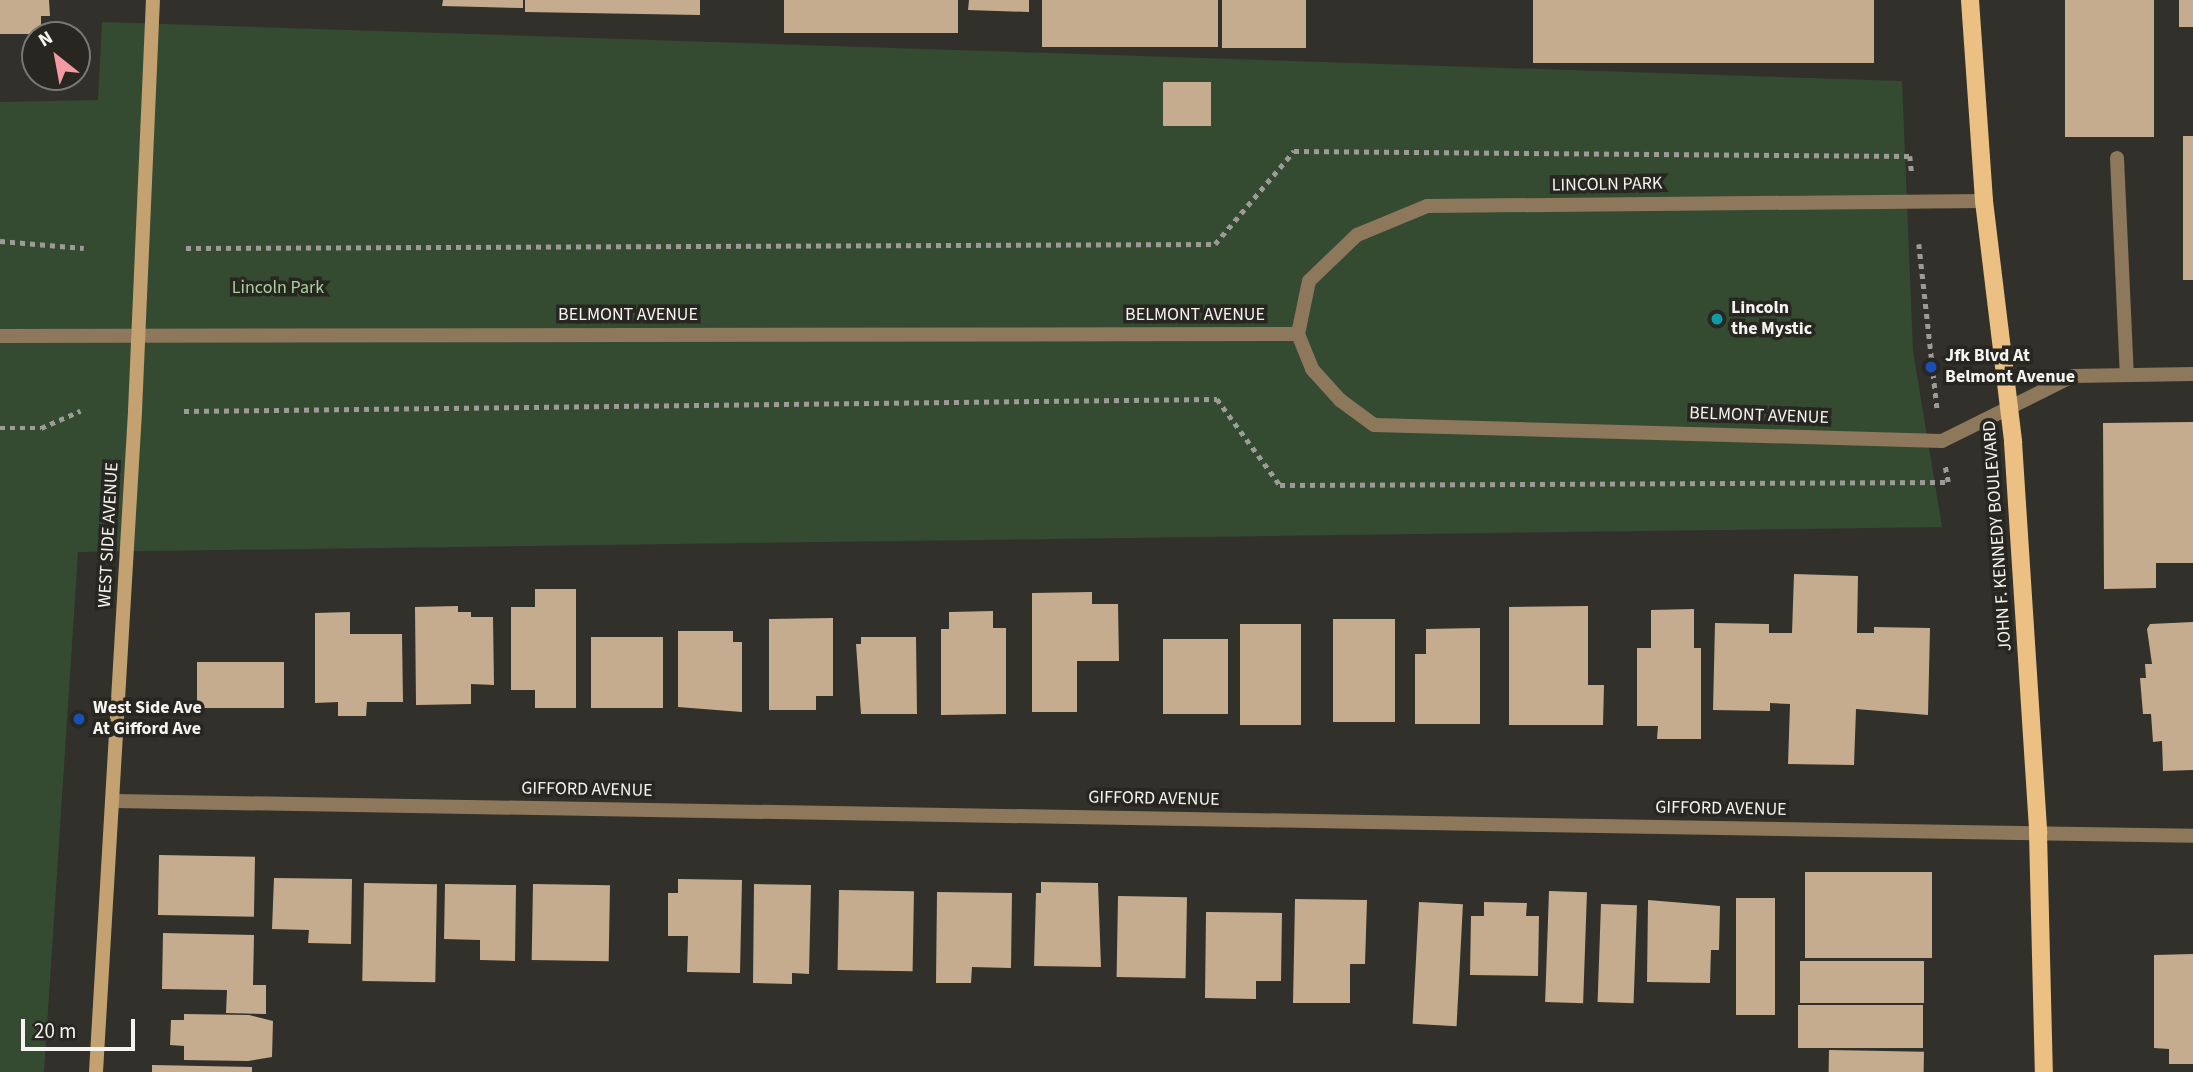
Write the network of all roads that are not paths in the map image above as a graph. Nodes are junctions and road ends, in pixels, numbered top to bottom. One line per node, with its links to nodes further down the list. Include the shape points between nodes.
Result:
1 (153, 0): 6 (main road, WEST SIDE AVENUE)
2 (1970, 0): 4 (main road, JOHN F. KENNEDY BOULEVARD)
3 (2117, 158): 9 (street)
4 (1984, 201): 5 (street, LINCOLN PARK, via 1427,206 1357,234 1309,281); 10 (main road, JOHN F. KENNEDY BOULEVARD)
5 (1298, 334): 6 (street, BELMONT AVENUE); 10 (street, BELMONT AVENUE, via 1311,369 1340,400 1374,425 1942,441)
6 (136, 335): 7 (street); 11 (main road, WEST SIDE AVENUE)
7 (0, 336)
8 (2193, 374): 9 (street, BELMONT AVENUE)
9 (2127, 375): 10 (street, BELMONT AVENUE, via 2073,376)
10 (2010, 404): 12 (main road, JOHN F. KENNEDY BOULEVARD)
11 (114, 801): 12 (street, GIFFORD AVENUE); 14 (main road, WEST SIDE AVENUE)
12 (2038, 833): 13 (street, GIFFORD AVENUE); 15 (main road, JOHN F. KENNEDY BOULEVARD)
13 (2193, 836)
14 (96, 1072)
15 (2044, 1072)

